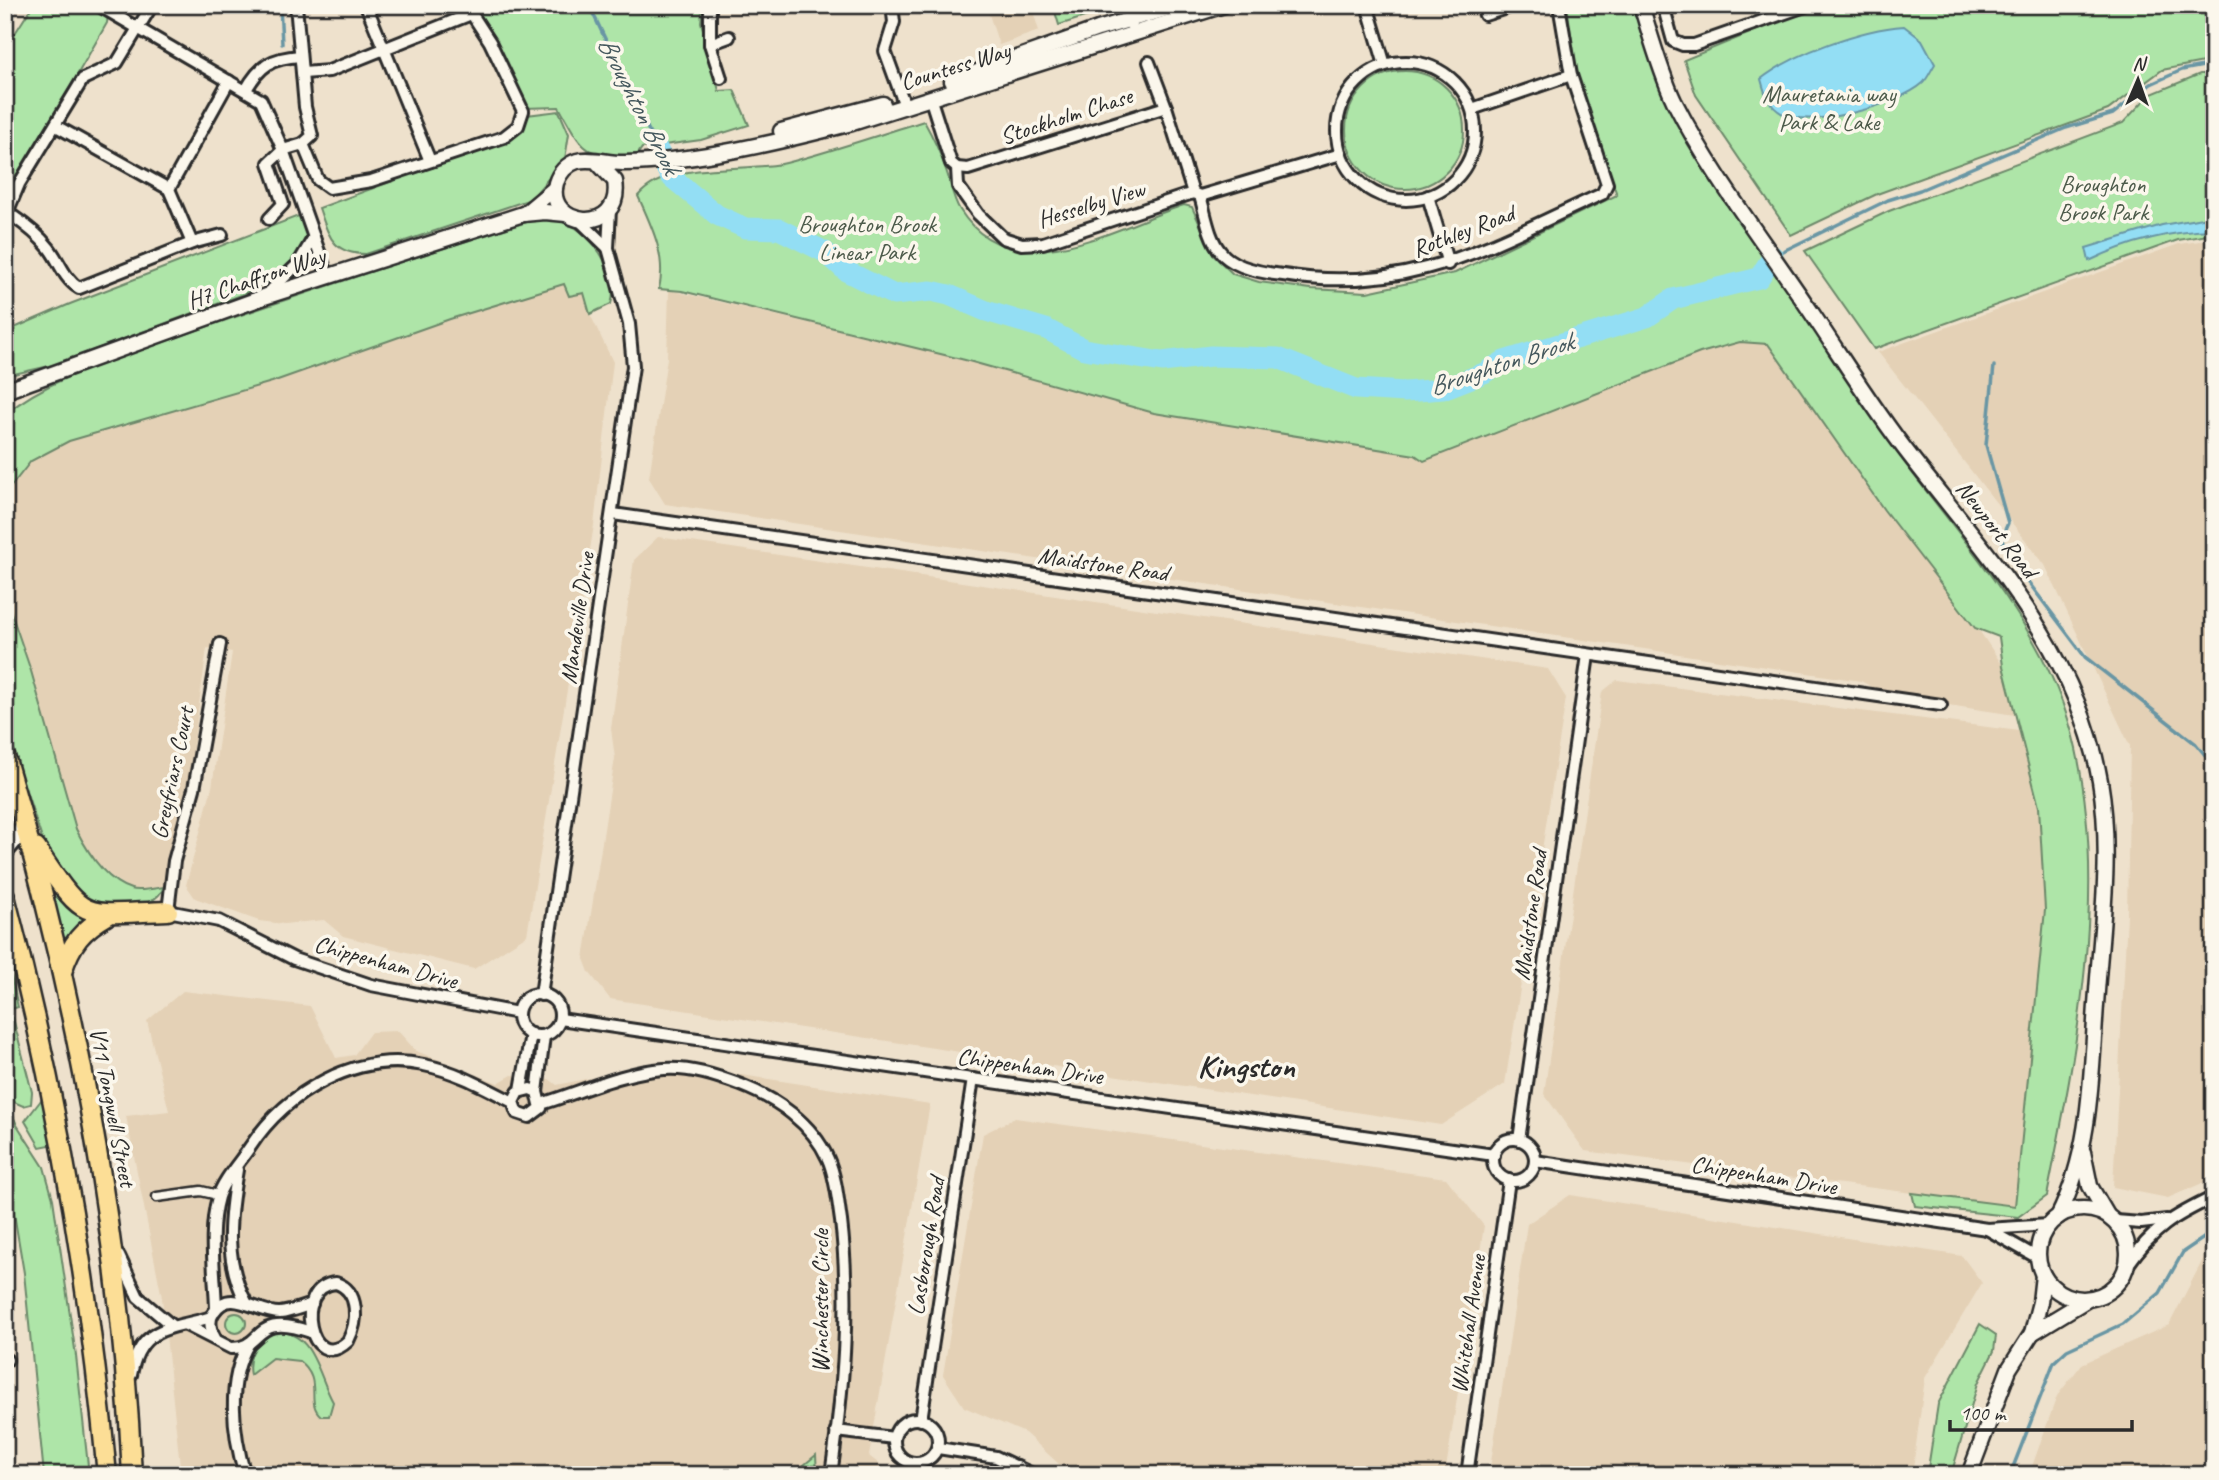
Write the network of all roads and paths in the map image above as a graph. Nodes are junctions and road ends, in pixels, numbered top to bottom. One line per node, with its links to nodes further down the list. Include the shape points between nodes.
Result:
1 (98, 5): 18 (street)
2 (152, 5): 18 (street)
3 (296, 5): 22 (street)
4 (366, 5): 21 (street)
5 (710, 5): 20 (street)
6 (892, 5): 31 (street, via 894,22 885,51)
7 (1179, 5): 17 (street, Countess Way)
8 (1224, 5): 17 (street, Countess Way)
9 (1367, 5): 24 (street)
10 (1516, 5): 16 (street)
11 (1559, 5): 26 (street, Rothley Road)
12 (1643, 5): 84 (street, Newport Road, via 1674,100 1714,170 1909,455 2035,617 2067,682 2100,781 2105,859)
13 (1663, 5): 14 (street, via 1674,41 1683,46)
14 (1808, 5)
15 (468, 10): 21 (street); 38 (street, via 490,42 523,111 518,126 504,137)
16 (1483, 10)
17 (1130, 19): 30 (street, Countess Way); 31 (street, Countess Way)
18 (140, 28): 28 (street); 34 (street, via 117,63 83,79)
19 (729, 37): 20 (street)
20 (710, 44): 27 (street)
21 (385, 50): 25 (street, via 329,71); 38 (street)
22 (300, 56): 25 (street); 29 (street, via 265,64)
23 (1149, 62): 32 (street)
24 (1385, 65): 33 (street, via 1411,62 1442,71 1460,88); 37 (street, via 1363,77 1346,96 1337,128)
25 (303, 73): 35 (street, via 312,136)
26 (1571, 75): 33 (street); 56 (street, Rothley Road, via 1607,184 1602,194)
27 (721, 78)
28 (229, 81): 29 (street); 43 (street)
29 (246, 90): 36 (street, via 261,100)
30 (930, 97): 31 (street, Countess Way); 41 (street, via 951,163)
31 (903, 102): 40 (street, Countess Way, via 695,155)
32 (1166, 107): 41 (street, Stockholm Chase, via 968,169); 45 (street, Stockholm Chase)
33 (1472, 109): 46 (street, via 1476,134 1465,167 1455,181)
34 (56, 126): 43 (street); 54 (street, via 9,208 10,215 33,229 69,282 79,288)
35 (303, 145): 36 (street); 38 (street, via 318,180 329,188 371,181)
36 (284, 150): 50 (street, via 269,163 283,204); 53 (street)
37 (1341, 154): 45 (street, Hesselby View); 46 (street, via 1354,177 1376,193 1402,200)
38 (430, 161)
39 (598, 163): 40 (street, Countess Way); 42 (street, via 573,162 561,173); 44 (street, via 611,174)
40 (642, 163): 44 (street, via 625,175)
41 (957, 168): 45 (street, Hesselby View, via 958,186 978,214 1003,238 1022,244 1043,243)
42 (555, 188): 48 (street, via 557,203); 49 (street, H7 Chaffron Way)
43 (169, 189): 54 (street)
44 (616, 190): 47 (street)
45 (1197, 195): 56 (street, Rothley Road, via 1219,251 1245,267 1301,278 1361,281)
46 (1428, 196): 56 (street)
47 (610, 209): 51 (street, via 597,219); 55 (street, Mandeville Drive)
48 (566, 214): 49 (street, H7 Chaffron Way); 51 (street)
49 (523, 215): 57 (street, H7 Chaffron Way)
50 (269, 219)
51 (580, 221): 55 (street)
52 (222, 235): 54 (street)
53 (314, 236): 57 (street); 58 (street, via 298,264)
54 (192, 243)
55 (608, 248): 60 (street, Mandeville Drive, via 629,324 632,366)
56 (1448, 264)
57 (328, 277): 58 (street, H7 Chaffron Way)
58 (264, 297): 59 (street, H7 Chaffron Way)
59 (6, 391)
60 (613, 514): 62 (street, Maidstone Road); 74 (street, Mandeville Drive)
61 (220, 644): 69 (street, Greyfriars Court, via 194,789 174,861)
62 (1588, 654): 63 (street, Maidstone Road); 83 (street, Maidstone Road)
63 (1941, 705)
64 (5, 756): 65 (highway, V11 Tongwell Street)
65 (22, 814): 66 (highway, V11 Tongwell Street); 67 (street, via 16,842)
66 (28, 837): 70 (highway, via 69,898 87,911); 73 (highway, V11 Tongwell Street)
67 (5, 855)
68 (5, 896): 72 (highway)
69 (168, 911): 70 (highway); 75 (street, Chippenham Drive, via 219,921 294,959 371,985)
70 (108, 915): 73 (highway, via 85,928 69,947)
71 (5, 916): 72 (street)
72 (17, 940): 118 (highway, via 85,1282)
73 (62, 976): 92 (highway, V11 Tongwell Street)
74 (541, 995): 75 (street, via 524,1001); 76 (street, via 555,1001)
75 (519, 1013): 77 (street, via 520,1024)
76 (560, 1019): 78 (street); 79 (street, Chippenham Drive)
77 (531, 1034): 78 (street); 80 (street)
78 (544, 1036): 81 (street)
79 (972, 1079): 85 (street, Chippenham Drive); 114 (street, Lasborough Road)
80 (521, 1090): 81 (street); 82 (street)
81 (539, 1098): 82 (street, via 536,1114 525,1117 517,1113); 115 (street, Winchester Circle, via 636,1074 690,1070 753,1090 806,1125 828,1159 844,1248 846,1318)
82 (513, 1102): 87 (street, via 426,1065 354,1069 316,1085 284,1106 258,1134)
83 (1519, 1140): 85 (street, via 1506,1141); 86 (street, via 1529,1146)
84 (2082, 1148): 93 (street, Newport Road, via 2090,1186); 95 (street, Newport Road, via 2072,1188)
85 (1494, 1155): 88 (street, via 1496,1171)
86 (1535, 1161): 88 (street, via 1526,1177); 96 (street, Chippenham Drive)
87 (237, 1167): 89 (street); 102 (street, via 229,1236 231,1260)
88 (1509, 1180): 123 (street, Whitehall Avenue)
89 (218, 1195): 90 (street, via 201,1191); 103 (street)
90 (157, 1197)
91 (2214, 1197): 94 (street)
92 (109, 1216): 104 (street, via 121,1267 138,1297); 113 (highway, V11 Tongwell Street)
93 (2111, 1218): 94 (street, via 2141,1223); 95 (street, via 2082,1209); 98 (street, via 2127,1242)
94 (2167, 1220): 98 (street, via 2144,1240)
95 (2053, 1221): 96 (street, Chippenham Drive); 97 (street, via 2039,1246)
96 (1987, 1229): 97 (street, Chippenham Drive)
97 (2038, 1258): 99 (street)
98 (2127, 1266): 100 (street, via 2113,1288)
99 (2043, 1275): 100 (street, via 2062,1294); 108 (street)
100 (2088, 1299): 108 (street)
101 (312, 1304): 102 (street, via 282,1313); 106 (street); 106 (street, via 326,1284 344,1286 354,1304 355,1319 348,1341 333,1350 316,1342)
102 (250, 1306): 103 (street, via 234,1300); 107 (street, via 258,1320)
103 (213, 1313): 105 (street); 109 (street)
104 (171, 1325): 105 (street); 113 (street, via 148,1337 139,1348)
105 (186, 1325): 109 (street)
106 (311, 1332): 107 (street, via 282,1324)
107 (257, 1333): 110 (street)
108 (2032, 1333): 124 (street, via 2009,1368)
109 (215, 1338): 111 (street)
110 (249, 1343): 111 (street, via 237,1348); 112 (street)
111 (224, 1346): 112 (street)
112 (236, 1373): 120 (street, via 237,1446)
113 (128, 1388): 119 (highway, V11 Tongwell Street)
114 (921, 1420): 116 (street, via 901,1425); 117 (street, via 938,1435)
115 (836, 1431): 116 (street); 121 (street, Winchester Circle)
116 (894, 1438): 117 (street, via 895,1450 909,1463 929,1460)
117 (938, 1448): 122 (street, via 996,1457)
118 (107, 1475)
119 (132, 1475)
120 (245, 1475)
121 (831, 1475)
122 (1034, 1475)
123 (1467, 1475)
124 (1969, 1475)

